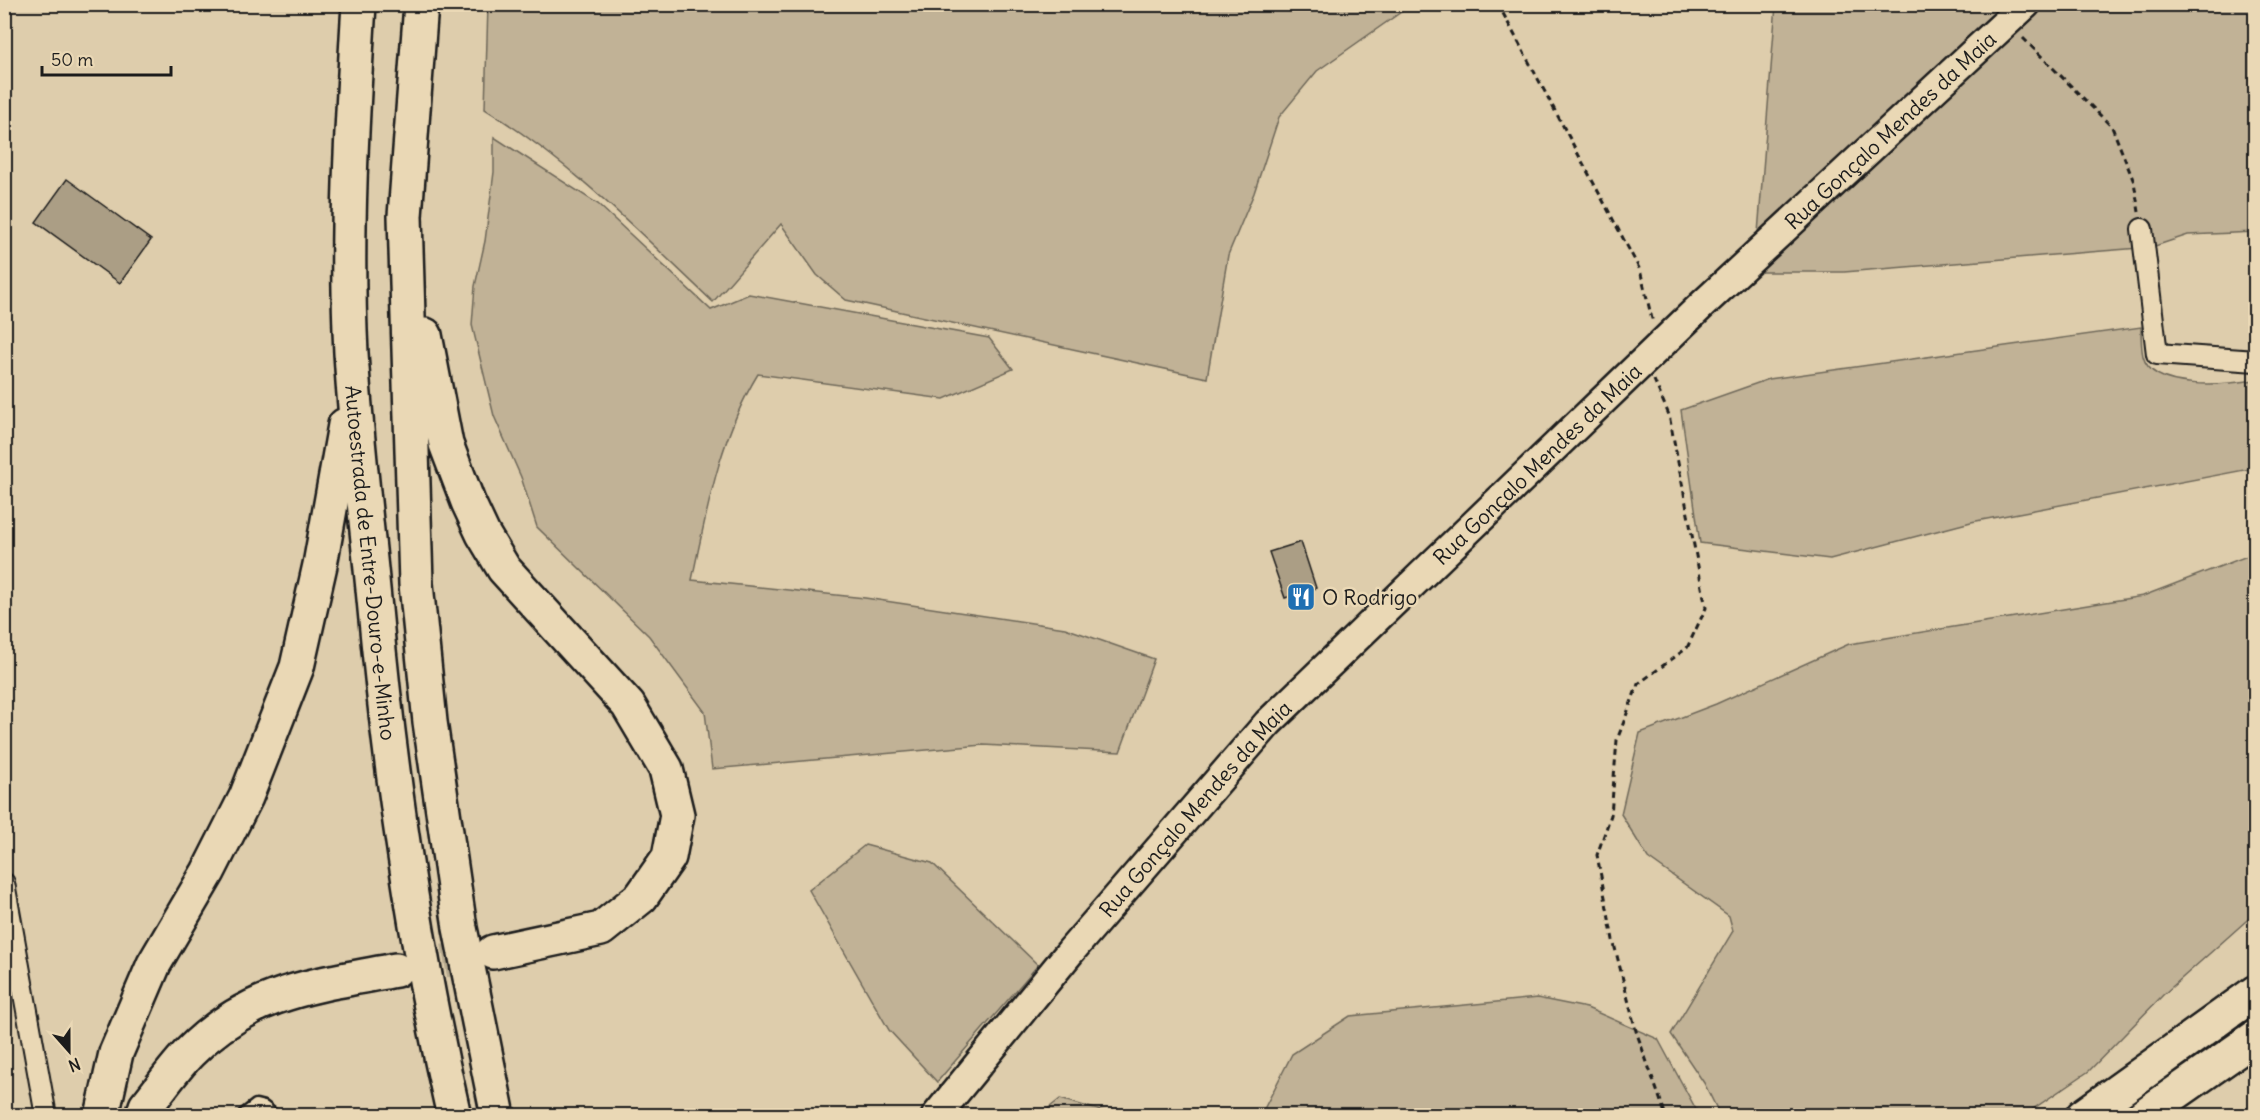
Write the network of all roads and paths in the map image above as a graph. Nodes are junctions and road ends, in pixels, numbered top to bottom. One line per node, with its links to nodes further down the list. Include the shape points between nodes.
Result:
1 (359, 4): 7 (highway, Autoestrada de Entre-Douro-e-Minho, via 351,170)
2 (421, 4): 5 (highway, Autoestrada de Entre-Douro-e-Minho)
3 (1498, 4): 8 (path, via 1640,270)
4 (2016, 13): 6 (path, via 2112,127 2134,182); 8 (street, Rua Gonçalo Mendes da Maia)
5 (405, 216): 11 (highway, via 438,409 446,444 468,502 504,570 628,705 666,769 677,815 669,857 641,897 600,929); 21 (highway, Autoestrada de Entre-Douro-e-Minho, via 412,503 422,654 460,928)
6 (2142, 229): 9 (street, via 2157,354)
7 (351, 351): 16 (highway, via 344,438 297,667 246,797 154,964 116,1053); 20 (highway, Autoestrada de Entre-Douro-e-Minho, via 379,652 399,816)
8 (1652, 353): 22 (street, Rua Gonçalo Mendes da Maia, via 1268,723 1070,952); 23 (path, via 1669,415 1706,608 1687,648 1638,684 1617,740 1611,815 1597,855 1612,940)
9 (2256, 361)
10 (4, 883): 15 (street)
11 (493, 952)
12 (396, 970): 17 (highway, via 294,989 240,1011 190,1052 146,1106)
13 (2256, 992): 24 (highway)
14 (2256, 1037): 25 (highway)
15 (46, 1116)
16 (102, 1116)
17 (143, 1116)
18 (242, 1116): 19 (lane, via 256,1105)
19 (275, 1116)
20 (454, 1116)
21 (498, 1116)
22 (936, 1116)
23 (1666, 1116)
24 (2083, 1116)
25 (2143, 1116)

